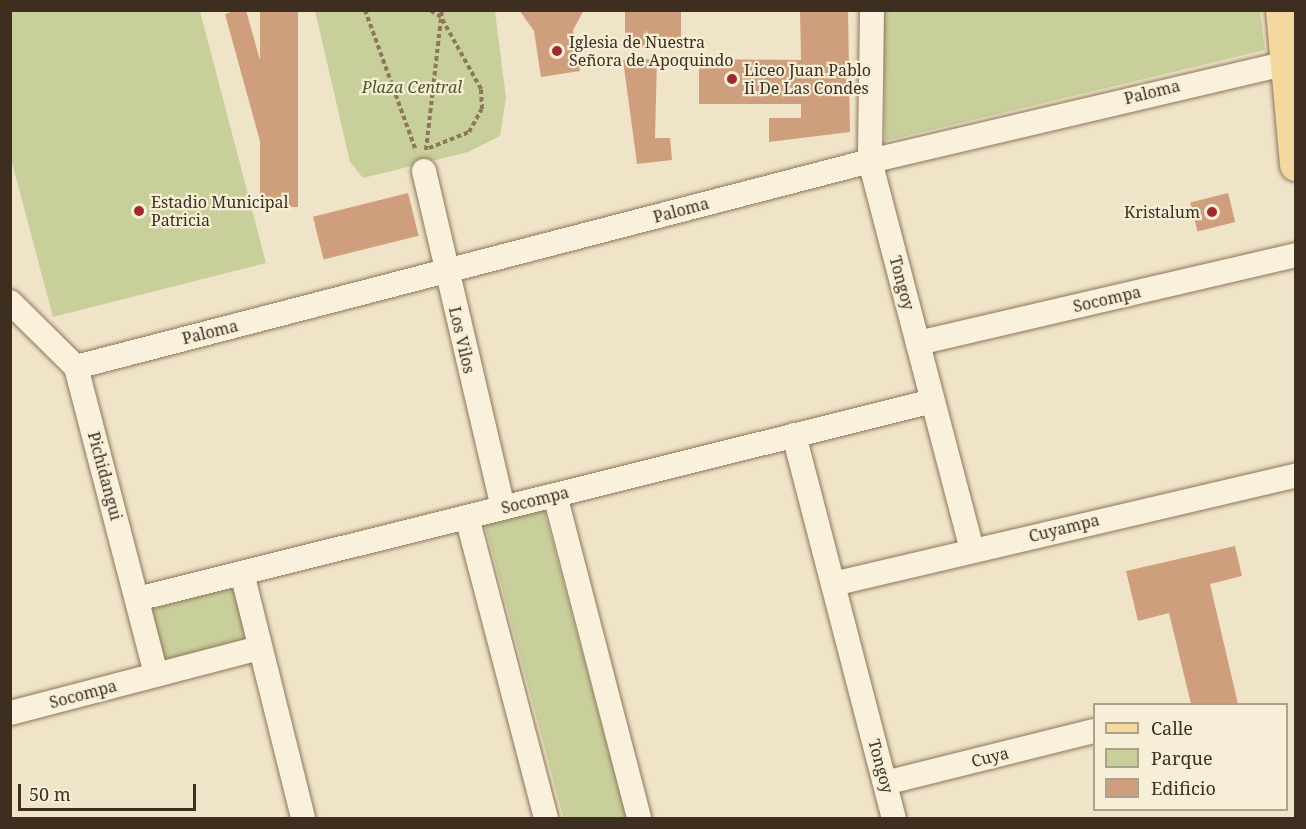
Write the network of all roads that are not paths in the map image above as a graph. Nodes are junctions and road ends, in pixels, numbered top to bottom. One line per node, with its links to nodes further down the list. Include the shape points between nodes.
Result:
1 (872, 10): 5 (street, Tongoy)
2 (1282, 10): 3 (main road)
3 (1288, 63): 5 (street, Paloma); 6 (main road)
4 (425, 160): 8 (street, Los Vilos)
5 (870, 161): 8 (street, Paloma); 10 (street, Tongoy)
6 (1296, 164)
7 (1296, 255): 10 (street, Socompa)
8 (446, 271): 11 (street, Paloma); 16 (street, Los Vilos)
9 (10, 303): 11 (street)
10 (918, 343): 12 (street, Tongoy)
11 (76, 367): 21 (street, Pichidangui)
12 (933, 401): 13 (street, Socompa); 18 (street, Tongoy)
13 (794, 435): 15 (street, Socompa); 20 (street, Tongoy)
14 (1296, 475): 18 (street, Cuyampa)
15 (555, 495): 16 (street, Socompa); 29 (street)
16 (502, 508): 17 (street, Socompa)
17 (467, 517): 19 (street, Socompa); 28 (street)
18 (972, 551): 20 (street, Cuyampa)
19 (242, 573): 21 (street, Socompa); 22 (street)
20 (833, 584): 26 (street, Tongoy)
21 (138, 599): 23 (street, Pichidangui)
22 (261, 648): 23 (street, Socompa); 27 (street)
23 (156, 675): 24 (street, Socompa)
24 (10, 713)
25 (1093, 731): 26 (street, Cuya)
26 (885, 783): 30 (street, Tongoy)
27 (303, 819)
28 (546, 819)
29 (639, 819)
30 (894, 819)

